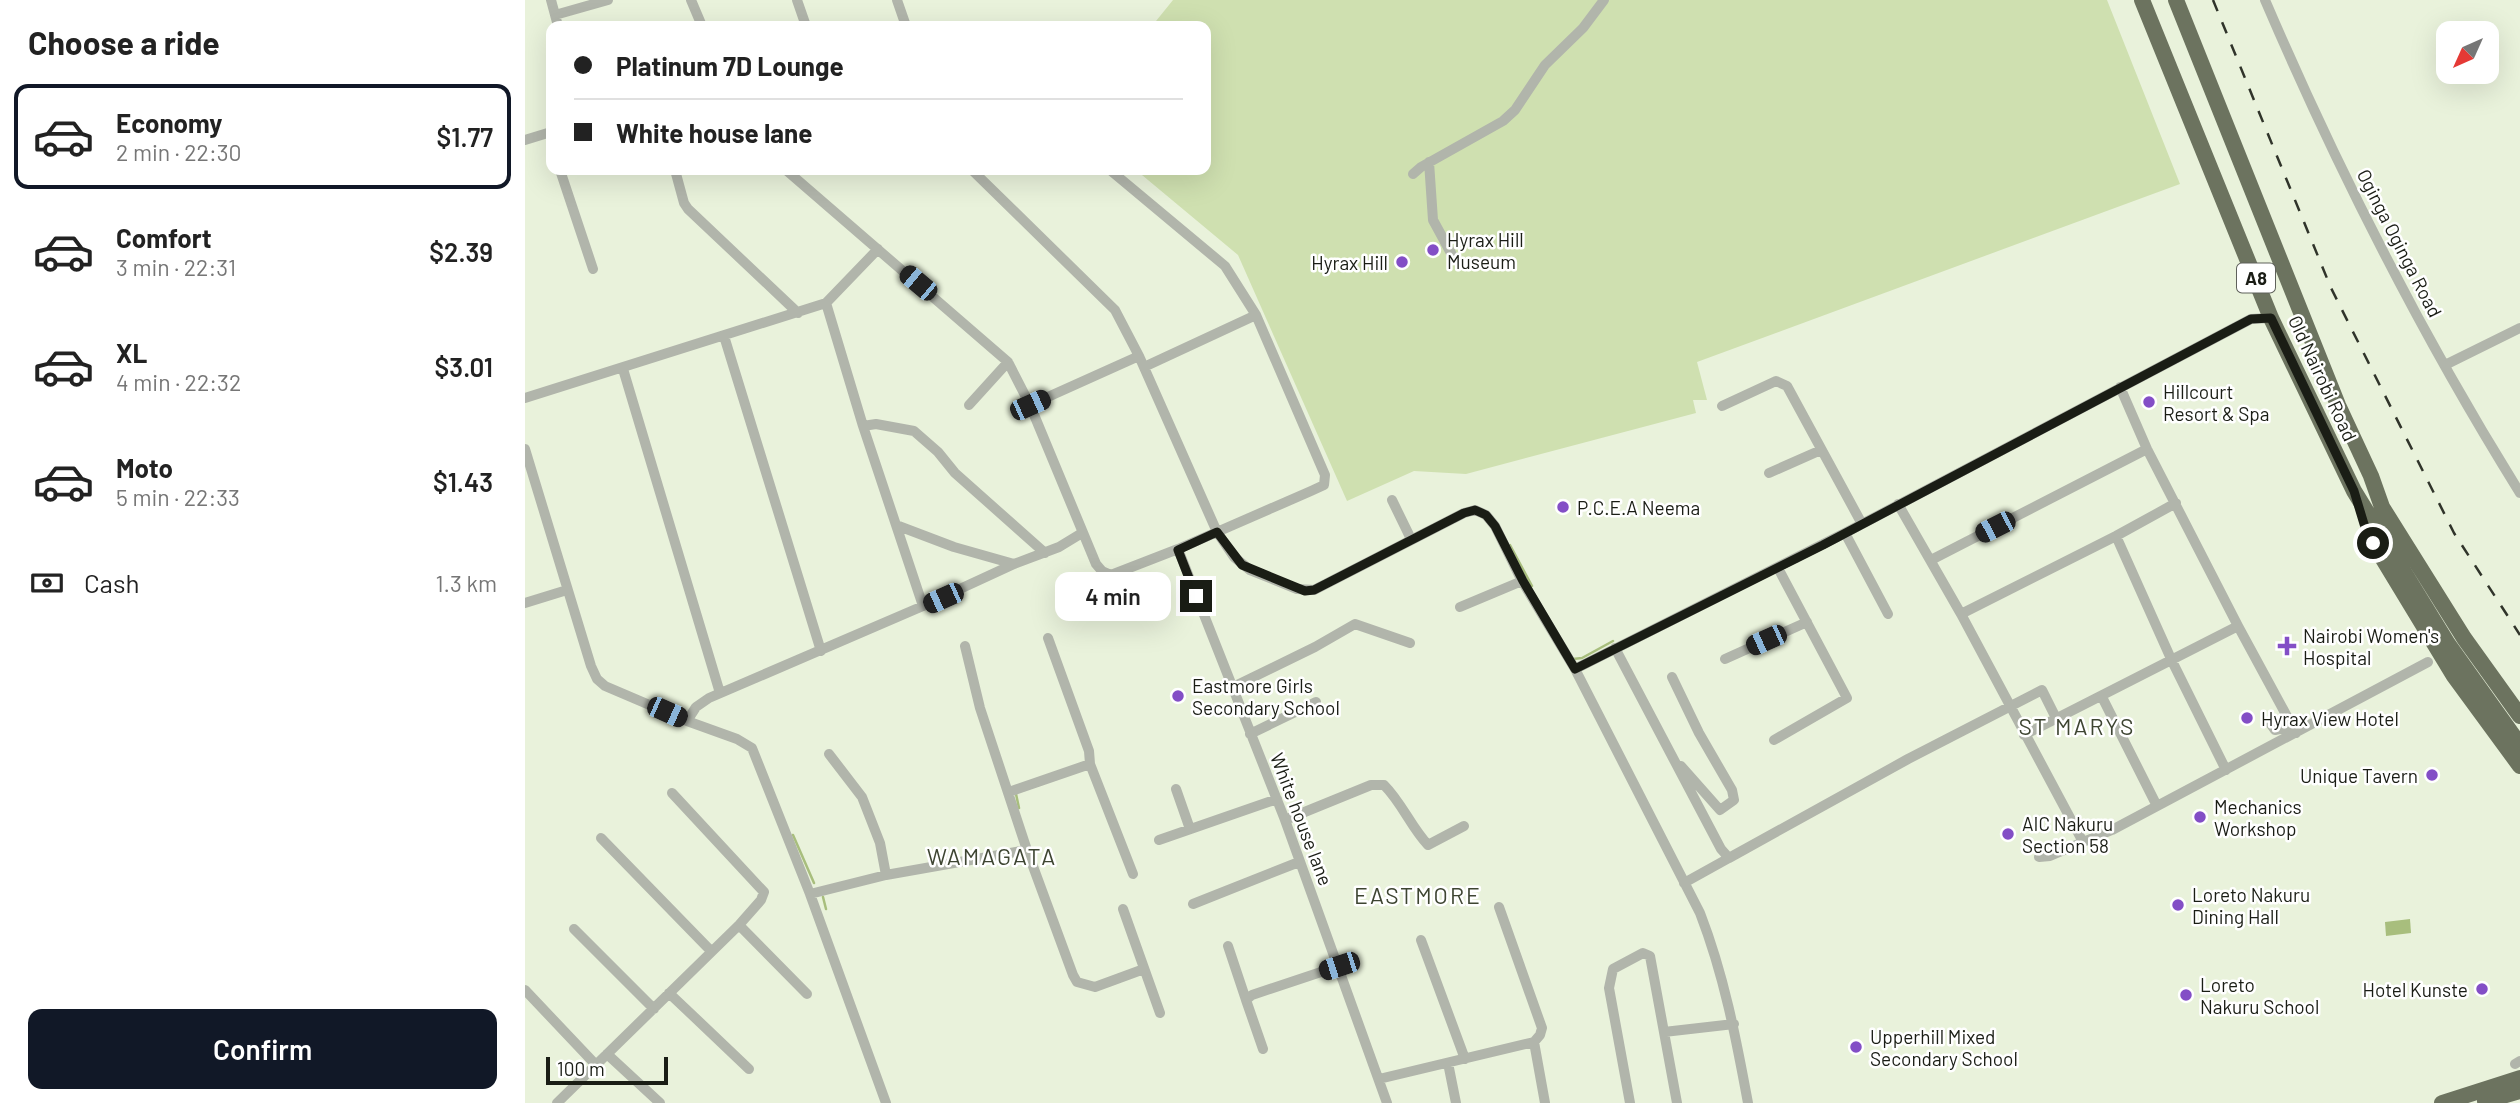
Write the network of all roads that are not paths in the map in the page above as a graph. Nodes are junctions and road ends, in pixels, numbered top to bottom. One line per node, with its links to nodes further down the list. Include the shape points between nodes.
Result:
1 (551, 0): 10 (street)
2 (608, 0): 10 (street)
3 (691, 0): 11 (street)
4 (797, 0): 12 (street)
5 (897, 0): 13 (street)
6 (1604, 0): 16 (street, via 1545,65 1515,110)
7 (2142, 0): 29 (highway, Old Nairobi Road / A8)
8 (2176, 0): 47 (highway, Old Nairobi Road / A8, via 2338,405)
9 (2265, 0): 34 (street, Oginga Oginga Road, via 2396,279)
10 (557, 21)
11 (700, 21)
12 (804, 21)
13 (904, 21)
14 (546, 137): 15 (street)
15 (525, 140)
16 (1429, 162): 17 (street); 24 (street, via 1433,220)
17 (1413, 174)
18 (562, 175): 25 (street)
19 (676, 175): 27 (street, via 688,209)
20 (795, 175): 23 (street)
21 (977, 175): 32 (street, via 1115,310)
22 (1116, 175): 28 (street, via 1224,266)
23 (878, 249): 26 (street); 33 (street)
24 (1452, 255)
25 (593, 269)
26 (826, 303): 27 (street); 42 (street)
27 (797, 313): 31 (street)
28 (1257, 315): 35 (street); 56 (street, via 1325,475 1324,485)
29 (2271, 318): 37 (street, via 2251,319); 49 (highway, Old Nairobi Road / A8)
30 (2520, 327): 34 (street)
31 (725, 336): 36 (street); 79 (street)
32 (1139, 356): 35 (street); 40 (street)
33 (1008, 362): 39 (street); 40 (street)
34 (2445, 365): 50 (street, Oginga Oginga Road)
35 (1144, 367): 56 (street)
36 (623, 369): 38 (street); 86 (street)
37 (2120, 387): 44 (street); 53 (street)
38 (525, 398)
39 (969, 405)
40 (1030, 405): 57 (street)
41 (1722, 406): 45 (street, via 1767,383 1782,382)
42 (863, 426): 55 (street); 62 (street, via 914,431)
43 (525, 449): 48 (street)
44 (2147, 449): 52 (street); 63 (street)
45 (1821, 450): 46 (street); 54 (street)
46 (1769, 473)
47 (2371, 476): 89 (highway); 91 (highway, Old Nairobi Road / A8, via 2382,507 2402,540)
48 (530, 487): 67 (street)
49 (2354, 491): 99 (highway, Old Nairobi Road / A8, via 2448,644); 103 (highway, via 2364,524 2390,573 2454,677)
50 (2520, 493)
51 (1392, 499): 60 (street)
52 (2176, 503): 59 (street); 74 (street)
53 (1898, 504): 54 (street); 63 (street)
54 (1862, 524): 58 (street)
55 (896, 525): 64 (street); 69 (street)
56 (1217, 532): 60 (street, via 1242,565 1305,591); 61 (street)
57 (1082, 533): 61 (street, via 1095,564 1111,575); 62 (street)
58 (1845, 533): 65 (street); 71 (street)
59 (2116, 536): 72 (street); 81 (street)
60 (1411, 539): 66 (street, via 1475,510 1495,526)
61 (1178, 550): 85 (street, White house lane)
62 (1045, 552): 64 (street)
63 (1931, 560): 72 (street)
64 (1014, 564): 69 (street)
65 (1778, 568): 73 (street); 78 (street)
66 (1523, 581): 70 (street); 83 (street)
67 (567, 590): 68 (street); 93 (street, via 597,679)
68 (525, 603)
69 (923, 606): 79 (street)
70 (1459, 607)
71 (1888, 614)
72 (1961, 614): 90 (street)
73 (1807, 622): 80 (street); 98 (street, via 1847,698)
74 (2238, 626): 81 (street); 95 (street)
75 (1048, 638): 102 (street)
76 (1409, 643): 85 (street, via 1355,624)
77 (965, 646): 106 (street, via 980,708)
78 (1615, 648): 83 (street); 100 (street)
79 (821, 650): 86 (street)
80 (1725, 659)
81 (2172, 661): 87 (street); 104 (street)
82 (2428, 662): 95 (street)
83 (1575, 669): 122 (street)
84 (1672, 677): 100 (street, via 1734,800 1720,810)
85 (1231, 688): 96 (street, White house lane)
86 (720, 694): 93 (street, via 696,707)
87 (2102, 697): 92 (street); 109 (street)
88 (1316, 702): 96 (street)
89 (2520, 702)
90 (2010, 706): 92 (street, via 2042,690); 97 (street); 118 (street)
91 (2520, 716)
92 (2056, 718): 97 (street)
93 (687, 721): 123 (street, via 752,748)
94 (2270, 723): 95 (street, via 2275,730)
95 (2294, 729): 104 (street)
96 (1250, 734): 108 (street, White house lane)
97 (2024, 735): 115 (street)
98 (1774, 740)
99 (2520, 746)
100 (1668, 750): 118 (street)
101 (829, 754): 121 (street, via 862,797 880,843)
102 (1090, 764): 106 (street); 120 (street)
103 (2520, 766)
104 (2226, 769): 109 (street)
105 (1176, 789): 112 (street)
106 (1010, 792): 116 (street)
107 (672, 793): 127 (street, via 764,892)
108 (1277, 799): 110 (street, White house lane); 112 (street)
109 (2157, 806): 115 (street)
110 (1285, 820): 111 (street, via 1371,785 1384,785 1428,845); 119 (street, White house lane)
111 (1464, 826)
112 (1190, 829): 114 (street)
113 (601, 838): 131 (street)
114 (1159, 839)
115 (2083, 842): 117 (street)
116 (1027, 850): 121 (street); 133 (street, via 1077,982 1095,987)
117 (2039, 857)
118 (1730, 858): 122 (street)
119 (1299, 862): 124 (street); 132 (street, White house lane)
120 (1133, 874)
121 (886, 875): 123 (street)
122 (1684, 883): 140 (street, via 1716,954)
123 (810, 894): 154 (street)
124 (1193, 904)
125 (1499, 908): 142 (street, via 1542,1028)
126 (1123, 909): 133 (street)
127 (739, 925): 131 (street); 136 (street)
128 (574, 929): 138 (street)
129 (1421, 940): 145 (street)
130 (1228, 946): 137 (street)
131 (711, 951): 135 (street)
132 (1339, 966): 137 (street); 150 (street, White house lane)
133 (1144, 968): 139 (street)
134 (525, 990): 147 (street)
135 (669, 993): 138 (street); 149 (street)
136 (807, 994)
137 (1245, 1000): 143 (street)
138 (654, 1009): 144 (street)
139 (1160, 1013)
140 (1734, 1024): 141 (street); 160 (street)
141 (1664, 1032): 158 (street, via 1650,956 1639,954 1613,969 1609,988); 159 (street)
142 (1534, 1042): 145 (street); 157 (street)
143 (1263, 1049)
144 (607, 1054): 147 (street); 153 (street)
145 (1465, 1059): 146 (street)
146 (1448, 1063): 150 (street); 156 (street)
147 (596, 1065): 152 (street)
148 (2518, 1068): 161 (highway)
149 (749, 1069)
150 (1379, 1079): 155 (street, White house lane)
151 (2520, 1091): 162 (highway)
152 (557, 1103)
153 (660, 1103)
154 (886, 1103)
155 (1387, 1103)
156 (1456, 1103)
157 (1545, 1103)
158 (1630, 1103)
159 (1677, 1103)
160 (1748, 1103)
161 (2442, 1103)
162 (2476, 1103)

